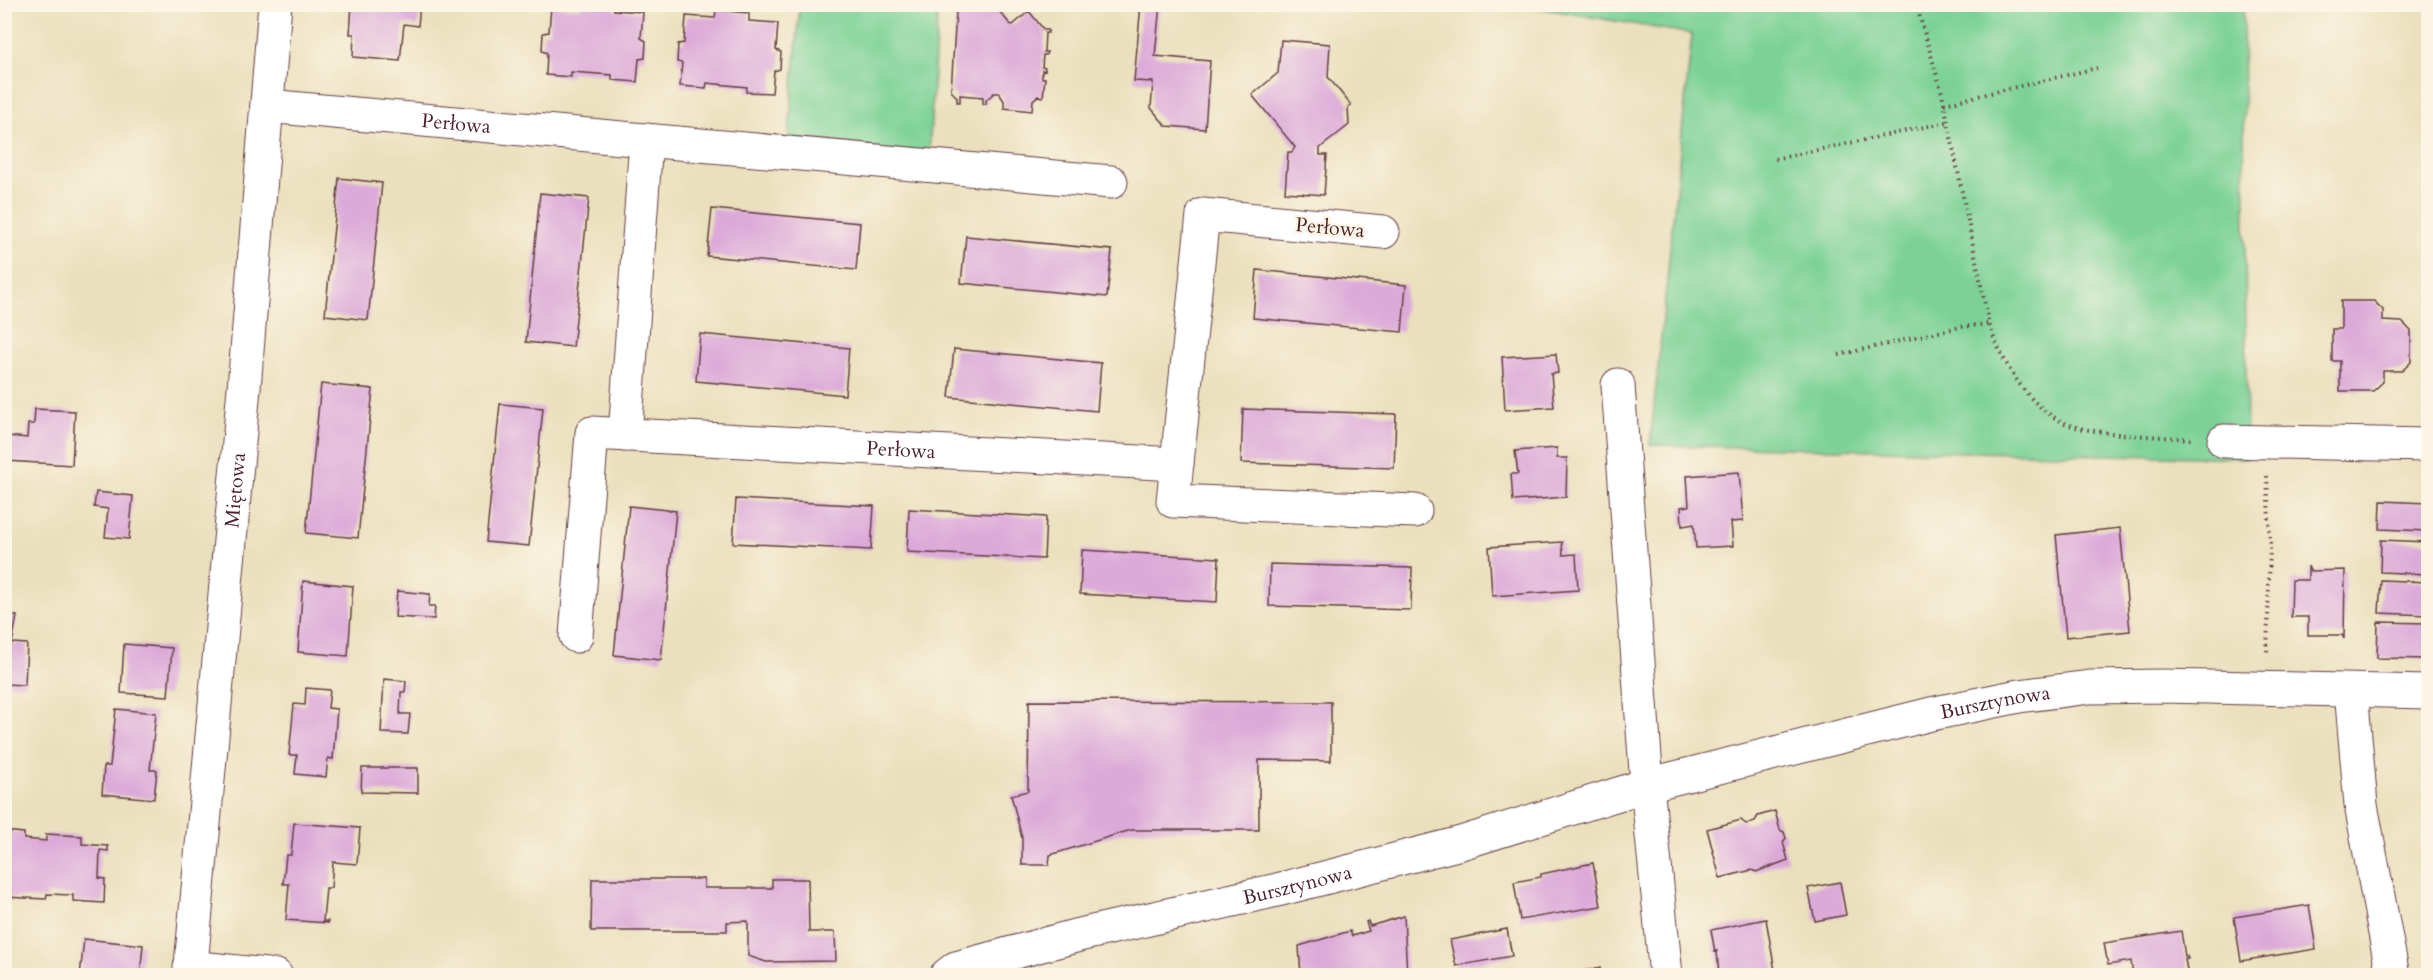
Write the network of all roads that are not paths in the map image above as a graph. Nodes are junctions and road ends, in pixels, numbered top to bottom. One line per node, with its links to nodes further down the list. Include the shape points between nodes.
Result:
1 (275, 4): 2 (street, Miętowa)
2 (267, 106): 3 (street, Perłowa); 16 (street, Miętowa)
3 (646, 140): 4 (street, Perłowa); 7 (street)
4 (1111, 182)
5 (1383, 232): 10 (street, Perłowa, via 1203,215)
6 (1618, 385): 15 (street)
7 (625, 435): 10 (street, Perłowa); 12 (street, Perłowa, via 592,433)
8 (2224, 441): 9 (street)
9 (2428, 445)
10 (1177, 464): 11 (street, Perłowa, via 1173,501)
11 (1415, 511)
12 (576, 636)
13 (2351, 691): 14 (street, Bursztynowa); 15 (street, Bursztynowa, via 2090,687 2019,696 1930,714); 20 (street, via 2361,805)
14 (2428, 692)
15 (1647, 785): 18 (street, Bursztynowa, via 1461,843 1277,890 1079,934 956,968); 19 (street)
16 (190, 971): 17 (street)
17 (276, 975)
18 (946, 975)
19 (1666, 975)
20 (2393, 975)

